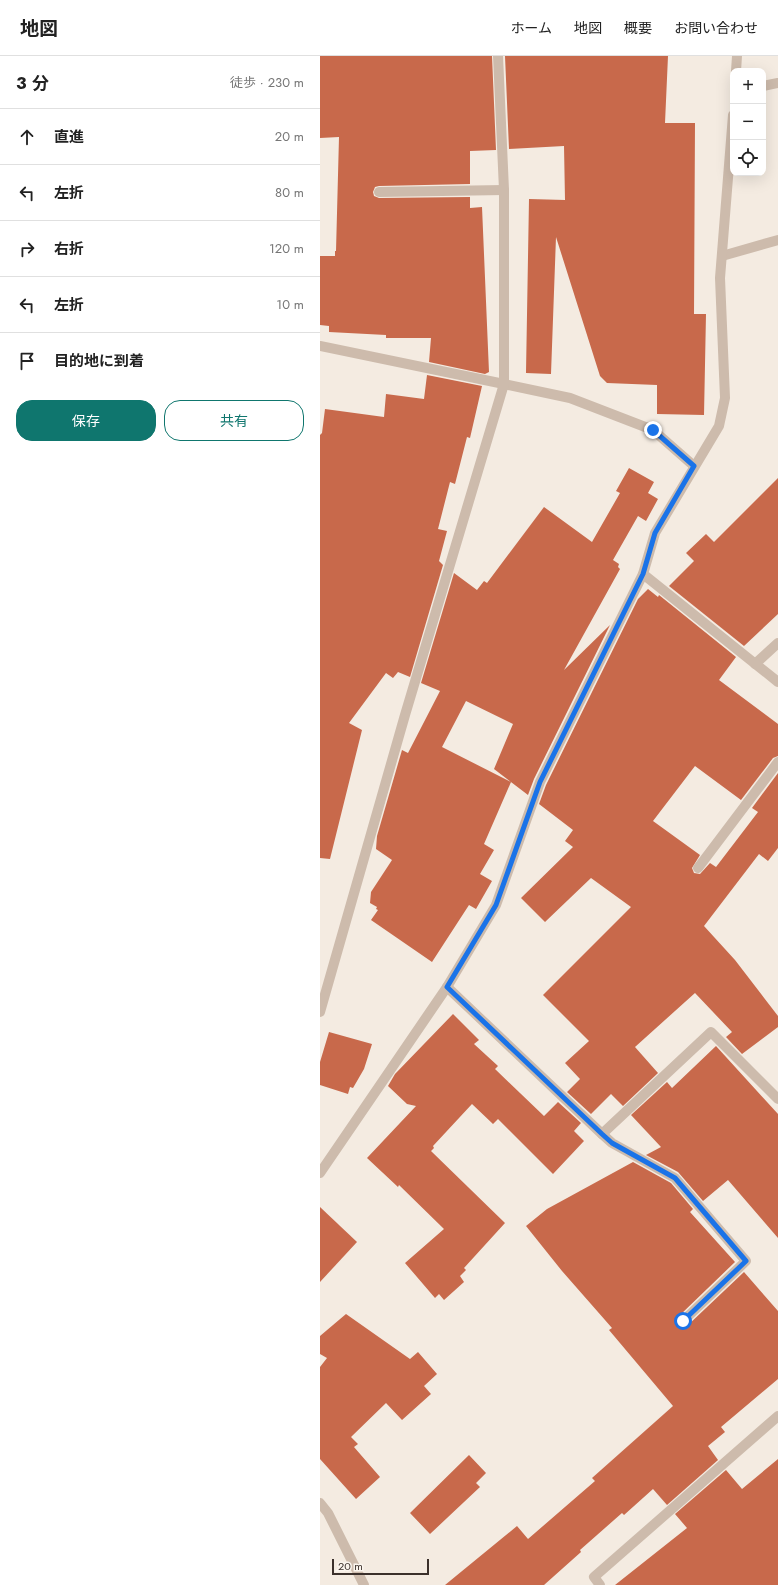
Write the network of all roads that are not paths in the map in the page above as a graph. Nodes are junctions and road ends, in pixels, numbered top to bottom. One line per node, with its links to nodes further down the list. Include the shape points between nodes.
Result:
1 (498, 56): 7 (street)
2 (736, 56): 3 (street)
3 (736, 68)
4 (778, 83): 5 (street)
5 (766, 85)
6 (731, 140): 10 (street)
7 (504, 190): 8 (street); 12 (street)
8 (379, 192)
9 (778, 240): 10 (street)
10 (722, 256): 13 (street, via 720,278 725,398 719,426)
11 (320, 346): 12 (street)
12 (504, 384): 13 (street, via 570,398 653,430); 21 (street)
13 (694, 466): 14 (street, via 655,533)
14 (643, 574): 16 (street); 20 (street, via 540,782 496,905)
15 (778, 642): 16 (street)
16 (756, 664): 17 (street)
17 (778, 682)
18 (778, 762): 19 (street)
19 (698, 868)
20 (447, 987): 23 (street); 24 (street)
21 (320, 1012)
22 (778, 1099): 23 (street, via 711,1032)
23 (602, 1134): 25 (street, via 612,1143 675,1178 746,1261)
24 (320, 1173)
25 (683, 1321)
26 (778, 1416): 29 (street, via 594,1577)
27 (320, 1503): 28 (street, via 328,1513)
28 (364, 1585)
29 (600, 1585)

